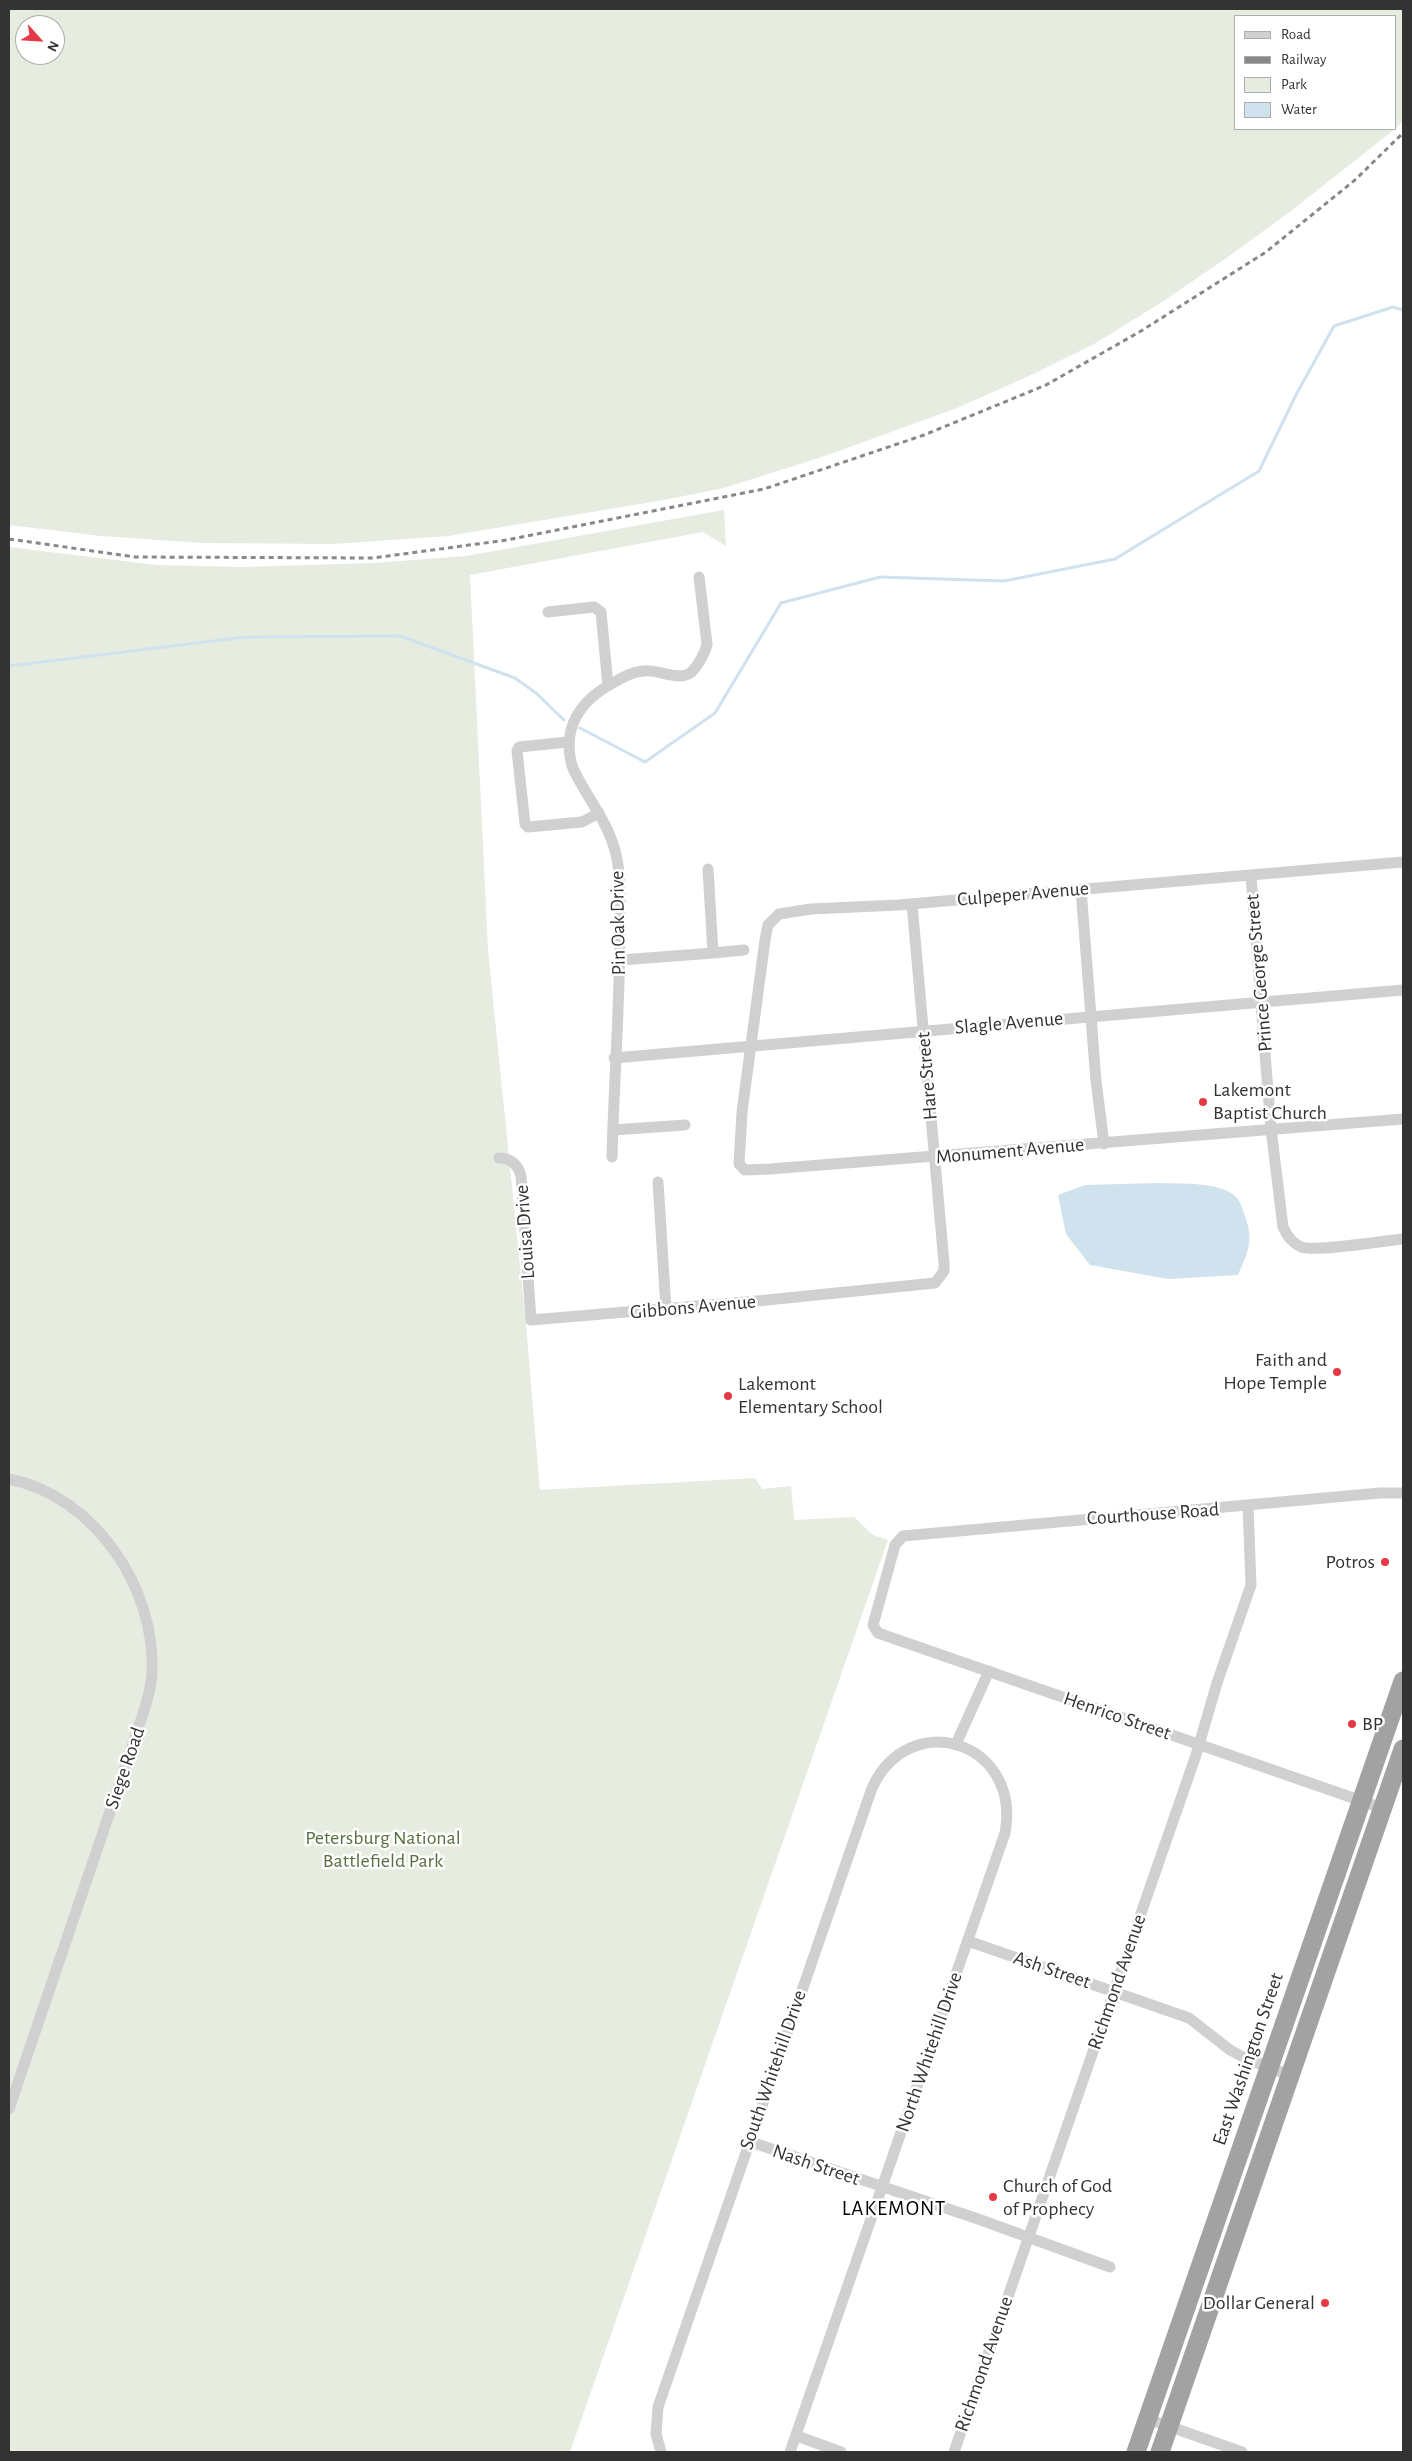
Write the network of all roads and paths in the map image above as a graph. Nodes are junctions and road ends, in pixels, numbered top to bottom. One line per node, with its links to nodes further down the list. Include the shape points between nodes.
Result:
1 (699, 576): 3 (street, Pin Oak Drive, via 707,644 690,673 682,676 646,670)
2 (548, 612): 3 (street, via 594,607 601,612)
3 (608, 686): 4 (street, Pin Oak Drive, via 591,697 579,711 572,723)
4 (568, 742): 5 (street, Pin Oak Drive, via 572,766); 5 (street, via 519,747 525,824 582,822)
5 (599, 814): 13 (street, Pin Oak Drive, via 614,847 618,866)
6 (1403, 862): 8 (street, Culpeper Avenue)
7 (708, 869): 12 (street)
8 (1250, 876): 9 (street, Culpeper Avenue); 15 (street, Prince George Street)
9 (1081, 889): 10 (street, Culpeper Avenue); 16 (street)
10 (912, 904): 17 (street, Hare Street); 18 (street, Culpeper Avenue, via 811,909 785,912 773,919 768,925 765,940)
11 (744, 950): 12 (street)
12 (713, 953): 13 (street)
13 (621, 960): 19 (street, Pin Oak Drive)
14 (1403, 990): 15 (street, Slagle Avenue)
15 (1261, 1002): 16 (street, Slagle Avenue); 22 (street, Prince George Street)
16 (1092, 1016): 17 (street, Slagle Avenue); 24 (street)
17 (923, 1030): 18 (street, Slagle Avenue); 26 (street, Hare Street)
18 (752, 1045): 19 (street, Slagle Avenue); 26 (street, Monument Avenue, via 740,1140 741,1168 770,1169)
19 (614, 1058): 23 (street, Pin Oak Drive)
20 (1403, 1118): 22 (street, Monument Avenue)
21 (685, 1125): 23 (street)
22 (1271, 1129): 24 (street, Monument Avenue); 29 (street, Prince George Street, via 1283,1227 1292,1242 1308,1248)
23 (612, 1130): 25 (street, Pin Oak Drive)
24 (1104, 1144): 26 (street, Monument Avenue)
25 (612, 1157)
26 (934, 1157): 30 (street, Hare Street, via 944,1272 941,1279 932,1284)
27 (499, 1158): 32 (street, Louisa Drive, via 511,1160 521,1176)
28 (658, 1182): 31 (street)
29 (1403, 1239)
30 (854, 1292): 31 (street, Gibbons Avenue)
31 (666, 1309): 32 (street, Gibbons Avenue)
32 (531, 1320)
33 (9, 1479): 48 (street, Siege Road, via 31,1485 81,1512 106,1538 137,1593 152,1670 138,1732)
34 (1403, 1493): 35 (street, Courthouse Road)
35 (1248, 1506): 36 (street, Courthouse Road, via 902,1536 895,1545 876,1609); 40 (street, Richmond Avenue, via 1251,1585)
36 (874, 1630): 37 (street, Henrico Street)
37 (989, 1671): 39 (street); 40 (street, Henrico Street)
38 (1403, 1681): 42 (highway, East Washington Street)
39 (956, 1744): 44 (street, North Whitehill Drive, via 974,1753 994,1770 1003,1787 1008,1808 1005,1833); 49 (street, South Whitehill Drive, via 929,1743 904,1751 877,1778)
40 (1199, 1744): 42 (street, Henrico Street); 45 (street, Richmond Avenue)
41 (1403, 1748): 43 (highway)
42 (1361, 1800): 43 (street, Henrico Street); 46 (highway, East Washington Street)
43 (1382, 1808): 47 (highway)
44 (968, 1941): 45 (street, Ash Street); 50 (street, North Whitehill Drive)
45 (1114, 1991): 46 (street, Ash Street, via 1189,2018 1230,2050); 51 (street, Richmond Avenue)
46 (1268, 2067): 47 (street, Ash Street); 53 (highway, East Washington Street)
47 (1289, 2075): 54 (highway)
48 (9, 2109)
49 (748, 2141): 50 (street, Nash Street); 56 (street, South Whitehill Drive, via 658,2408 656,2434)
50 (882, 2188): 51 (street, Nash Street); 55 (street, North Whitehill Drive)
51 (1028, 2237): 52 (street, Nash Street); 59 (street, Richmond Avenue)
52 (1110, 2267)
53 (1148, 2419): 54 (street); 60 (highway, East Washington Street)
54 (1169, 2426): 61 (highway); 62 (street)
55 (797, 2436): 57 (street, North Whitehill Drive); 58 (street)
56 (662, 2452)
57 (790, 2452)
58 (841, 2452)
59 (954, 2452)
60 (1136, 2452)
61 (1160, 2452)
62 (1242, 2452)

